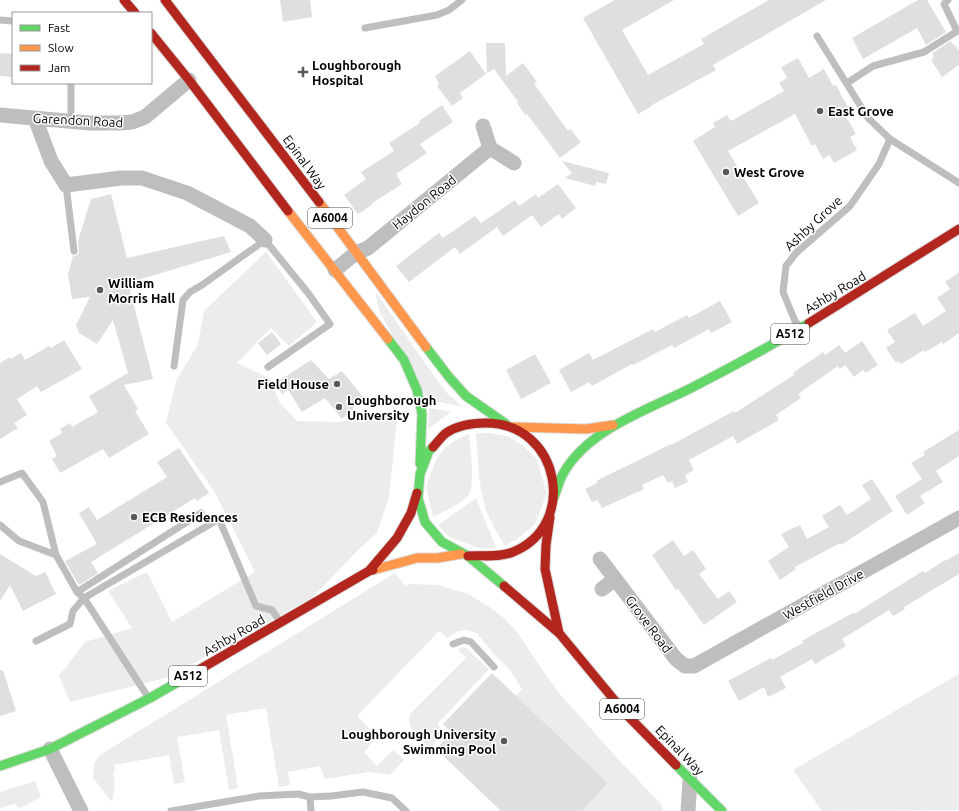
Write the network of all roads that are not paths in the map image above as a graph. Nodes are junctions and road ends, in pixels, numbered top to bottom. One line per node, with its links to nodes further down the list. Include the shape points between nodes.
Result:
1 (124, 0): 5 (main road)
2 (165, 0): 27 (main road, Epinal Way / A6004, via 210,64 266,131)
3 (462, 0): 8 (lane, via 437,15)
4 (948, 0): 9 (lane, via 944,4)
5 (134, 12)
6 (0, 20): 7 (lane)
7 (12, 21)
8 (365, 28)
9 (958, 31): 13 (lane, via 924,52 873,66)
10 (152, 34): 12 (main road, A6004)
11 (817, 36): 13 (lane)
12 (192, 78): 17 (street, Garendon Road, via 145,117 132,122); 28 (main road, A6004)
13 (846, 83): 19 (lane, via 868,118)
14 (72, 84): 17 (lane)
15 (0, 115): 16 (street, Garendon Road)
16 (35, 118): 17 (street, Garendon Road); 23 (street, via 51,161)
17 (70, 121)
18 (483, 126): 20 (street)
19 (890, 139): 22 (lane); 29 (lane, Ashby Grove, via 879,164 850,206 796,253 786,266 783,292)
20 (490, 148): 21 (street); 27 (street, Haydon Road, via 368,248)
21 (514, 163)
22 (959, 183)
23 (66, 185): 25 (street, via 142,178 187,193 250,226); 26 (lane)
24 (959, 229): 29 (main road, Ashby Road / A512)
25 (265, 240): 30 (lane, via 190,292 183,300); 31 (lane, via 330,324)
26 (74, 251)
27 (356, 253): 28 (street, Haydon Road); 33 (main road, Epinal Way / A6004, via 449,377 466,396)
28 (335, 270): 34 (main road, A6004, via 404,360 417,390 422,414)
29 (800, 328): 32 (main road, Ashby Road / A512, via 694,387)
30 (174, 366)
31 (268, 367)
32 (614, 425): 33 (main road, Ashby Road / A512, via 586,429); 37 (main road, Ashby Road / A512, via 574,459 563,474)
33 (510, 426): 34 (main road, via 489,422 453,429 432,446); 37 (main road, via 534,441 544,454 554,484)
34 (420, 470): 36 (main road)
35 (0, 482): 42 (lane, via 22,472 42,502)
36 (417, 493): 43 (main road, via 422,517 431,531 446,545); 45 (main road, Ashby Road, via 411,513 397,538)
37 (553, 498): 38 (main road)
38 (550, 512): 43 (main road, via 536,536 514,552 504,555); 51 (main road, Epinal Way / A6004, via 545,569)
39 (201, 513): 48 (lane)
40 (959, 518): 54 (street, Westfield Drive, via 712,657 694,666)
41 (0, 525): 42 (lane, via 19,541)
42 (56, 555): 48 (lane)
43 (464, 555): 45 (main road, Ashby Road, via 417,558); 51 (main road, Epinal Way / A6004)
44 (600, 559): 46 (street, Grove Road)
45 (369, 571): 50 (main road, Ashby Road / A512)
46 (616, 579): 47 (street); 54 (street, Grove Road, via 676,659)
47 (602, 589)
48 (77, 592): 49 (lane)
49 (84, 598): 50 (lane, via 219,519 256,606 272,610); 52 (lane, via 73,611 70,624); 56 (lane)
50 (281, 623): 56 (main road, Ashby Road / A512)
51 (559, 632): 59 (main road, Epinal Way / A6004, via 625,713)
52 (36, 641)
53 (453, 644): 55 (lane, via 464,640 472,642)
54 (685, 666)
55 (494, 668)
56 (150, 698): 57 (main road, Ashby Road / A512)
57 (50, 749): 58 (main road, Ashby Road / A512); 61 (street)
58 (0, 766)
59 (690, 780): 65 (street); 66 (main road, Epinal Way / A6004)
60 (310, 797): 62 (lane, via 298,794 259,796); 63 (lane); 64 (lane, via 363,792 392,798)
61 (81, 810)
62 (171, 811)
63 (311, 811)
64 (406, 811)
65 (688, 811)
66 (722, 811)

